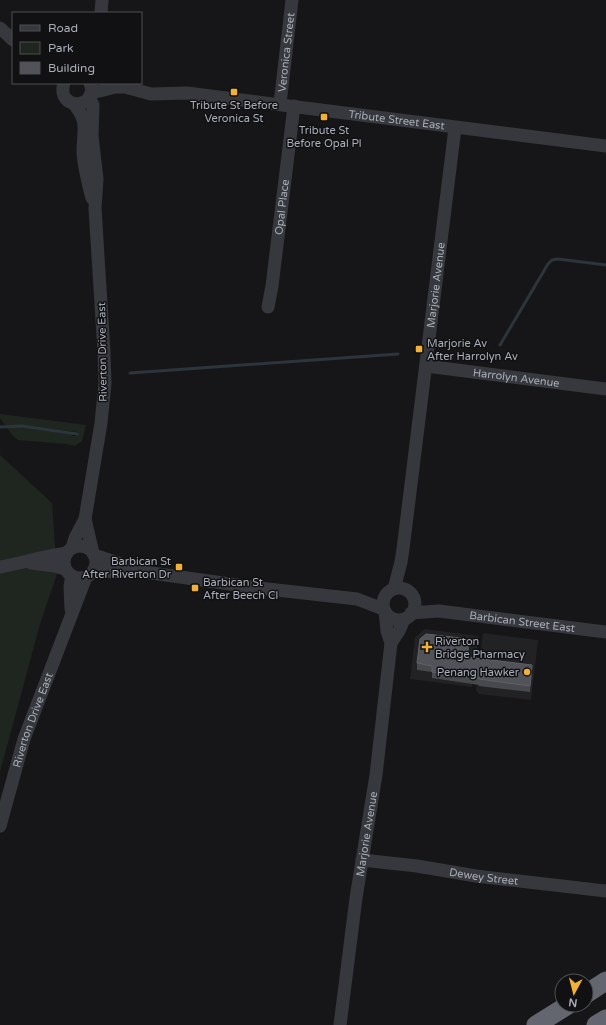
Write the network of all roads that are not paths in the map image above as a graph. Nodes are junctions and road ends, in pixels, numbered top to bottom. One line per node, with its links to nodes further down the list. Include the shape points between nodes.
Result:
1 (102, 0): 3 (street)
2 (292, 0): 11 (street, Veronica Street)
3 (100, 12)
4 (0, 28): 5 (street)
5 (12, 39)
6 (142, 83): 9 (street, Tribute Street East, via 166,86)
7 (62, 84): 10 (street, Riverton Drive East, via 62,92 66,99)
8 (90, 91): 9 (street, Tribute Street East, via 125,87 151,94); 10 (street, via 83,103); 15 (street, Riverton Drive East, via 97,179)
9 (186, 93): 11 (street, Tribute Street East)
10 (74, 104): 15 (street, Riverton Drive East, via 81,112 85,127 83,152 86,178)
11 (280, 104): 12 (street, Tribute Street East)
12 (294, 106): 13 (street, Tribute Street East); 16 (street, Opal Place)
13 (456, 128): 14 (street, Tribute Street East); 17 (street, Marjorie Avenue)
14 (606, 146)
15 (95, 208): 19 (street, Riverton Drive East, via 105,382)
16 (268, 307)
17 (426, 366): 18 (street, Harrolyn Avenue); 27 (street, Marjorie Avenue, via 401,562)
18 (606, 389)
19 (85, 519): 20 (street, Riverton Drive East); 21 (street, Riverton Drive East)
20 (70, 551): 21 (street, via 76,546 81,546); 22 (street); 25 (street, Riverton Drive East, via 64,561)
21 (94, 554): 24 (street); 26 (street, Riverton Drive East, via 96,566)
22 (24, 563): 23 (street); 25 (street, via 55,566)
23 (0, 567)
24 (130, 570): 26 (street); 28 (street)
25 (68, 573): 26 (street, via 76,578); 31 (street, Riverton Drive East)
26 (90, 574): 31 (street, Riverton Drive East)
27 (400, 593): 28 (street); 29 (street, Marjorie Avenue, via 384,599); 30 (street, Barbican Street East); 32 (street, Marjorie Avenue, via 414,606)
28 (357, 599): 29 (street)
29 (384, 610): 32 (street, via 391,618 400,620); 34 (street, Marjorie Avenue)
30 (439, 611): 32 (street, Barbican Street East); 33 (street, Barbican Street East)
31 (72, 615): 35 (street, Riverton Drive East, via 24,739)
32 (408, 616): 34 (street, Marjorie Avenue)
33 (606, 632)
34 (391, 643): 36 (street, Marjorie Avenue)
35 (0, 826)
36 (362, 860): 37 (street, Dewey Street); 42 (street, Marjorie Avenue)
37 (606, 891)
38 (606, 981): 39 (highway)
39 (594, 989)
40 (555, 1013): 43 (highway)
41 (606, 1019): 44 (highway)
42 (340, 1025)
43 (536, 1025)
44 (596, 1025)

